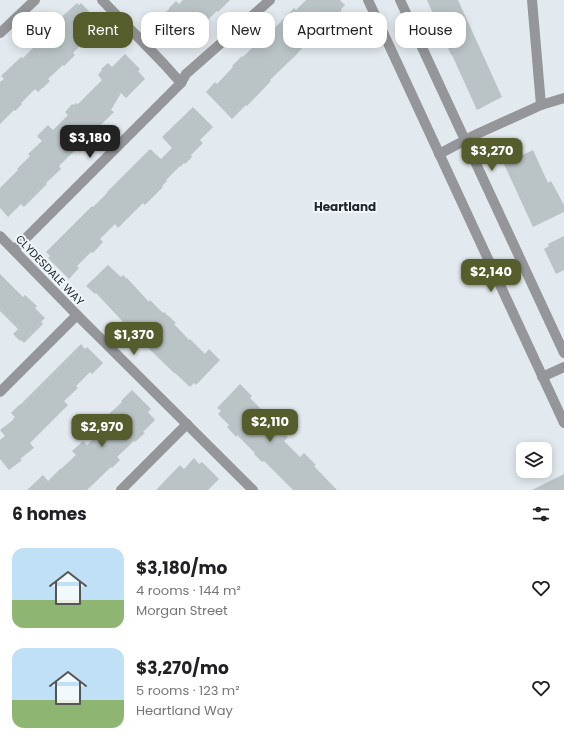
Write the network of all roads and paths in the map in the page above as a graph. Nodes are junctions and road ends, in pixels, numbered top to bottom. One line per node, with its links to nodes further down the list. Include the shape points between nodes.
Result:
1 (36, 0): 7 (street)
2 (102, 0): 8 (street)
3 (270, 0): 8 (street, via 186,74)
4 (368, 0): 12 (street)
5 (400, 0): 11 (street)
6 (532, 0): 10 (street)
7 (0, 34)
8 (181, 84): 14 (street)
9 (564, 98): 10 (street)
10 (541, 105): 11 (street)
11 (465, 140): 12 (street); 16 (street)
12 (439, 154): 18 (street)
13 (0, 236): 14 (street, CLYDESDALE WAY)
14 (14, 250): 15 (street, CLYDESDALE WAY)
15 (77, 315): 19 (street); 21 (street, CLYDESDALE WAY)
16 (564, 353)
17 (564, 367): 18 (street)
18 (542, 377): 20 (street)
19 (0, 392)
20 (564, 423)
21 (187, 424): 22 (street); 23 (street, CLYDESDALE WAY)
22 (121, 490)
23 (253, 490)

